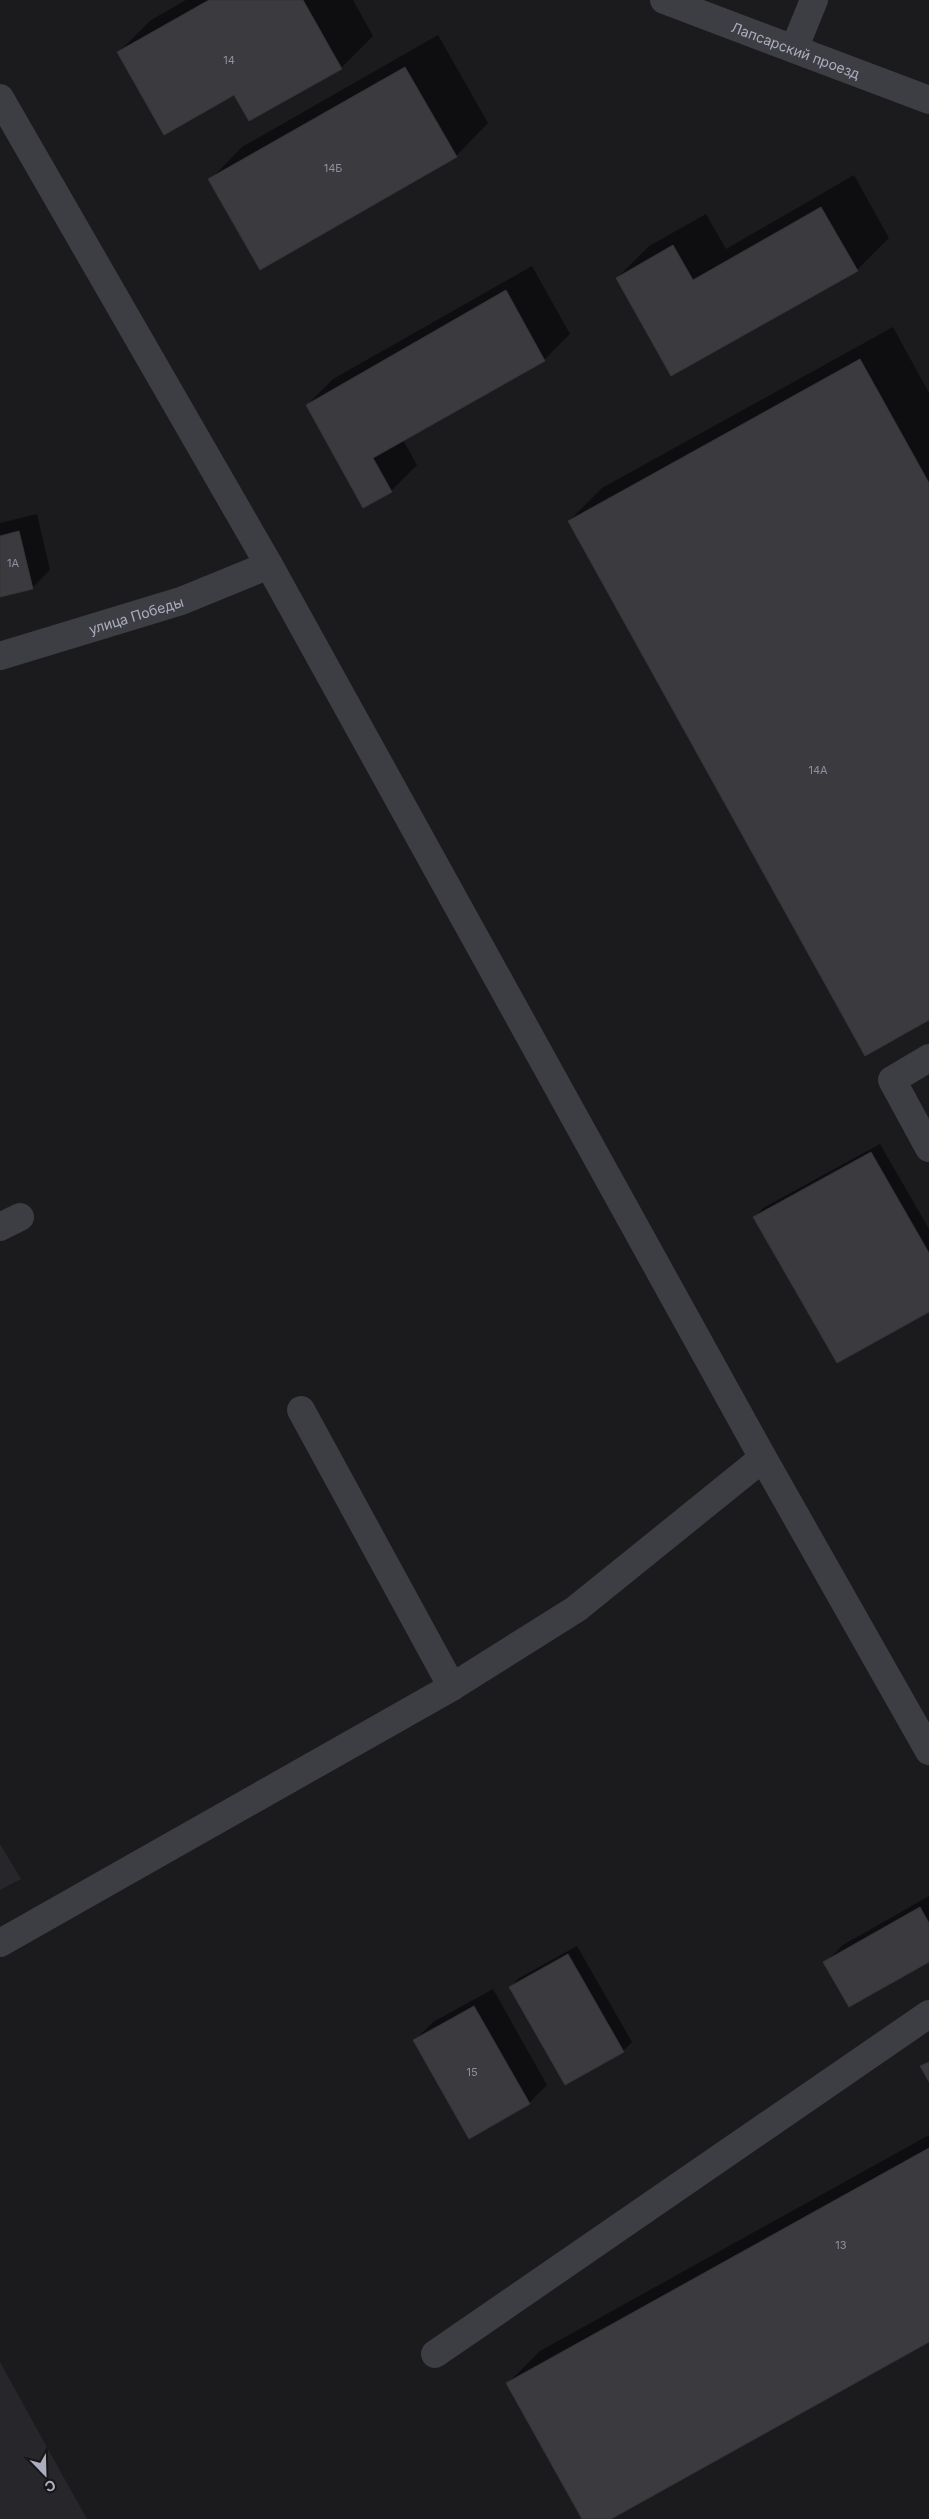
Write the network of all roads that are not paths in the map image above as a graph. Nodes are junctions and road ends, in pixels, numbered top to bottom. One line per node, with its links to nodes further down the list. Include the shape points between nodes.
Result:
1 (664, 0): 3 (street, Лапсарский проезд)
2 (814, 0): 3 (street)
3 (794, 49): 5 (street, Лапсарский проезд)
4 (0, 98): 6 (street)
5 (929, 100)
6 (7, 128): 7 (street)
7 (269, 565): 8 (street, улица Победы, via 181,601); 12 (street)
8 (0, 656)
9 (929, 1058): 10 (street, via 892,1080)
10 (929, 1148)
11 (300, 1410): 13 (street)
12 (763, 1458): 13 (street, via 576,1609); 14 (street)
13 (452, 1687): 15 (street)
14 (929, 1751)
15 (2, 1937)
16 (929, 2014): 17 (street)
17 (435, 2354)

